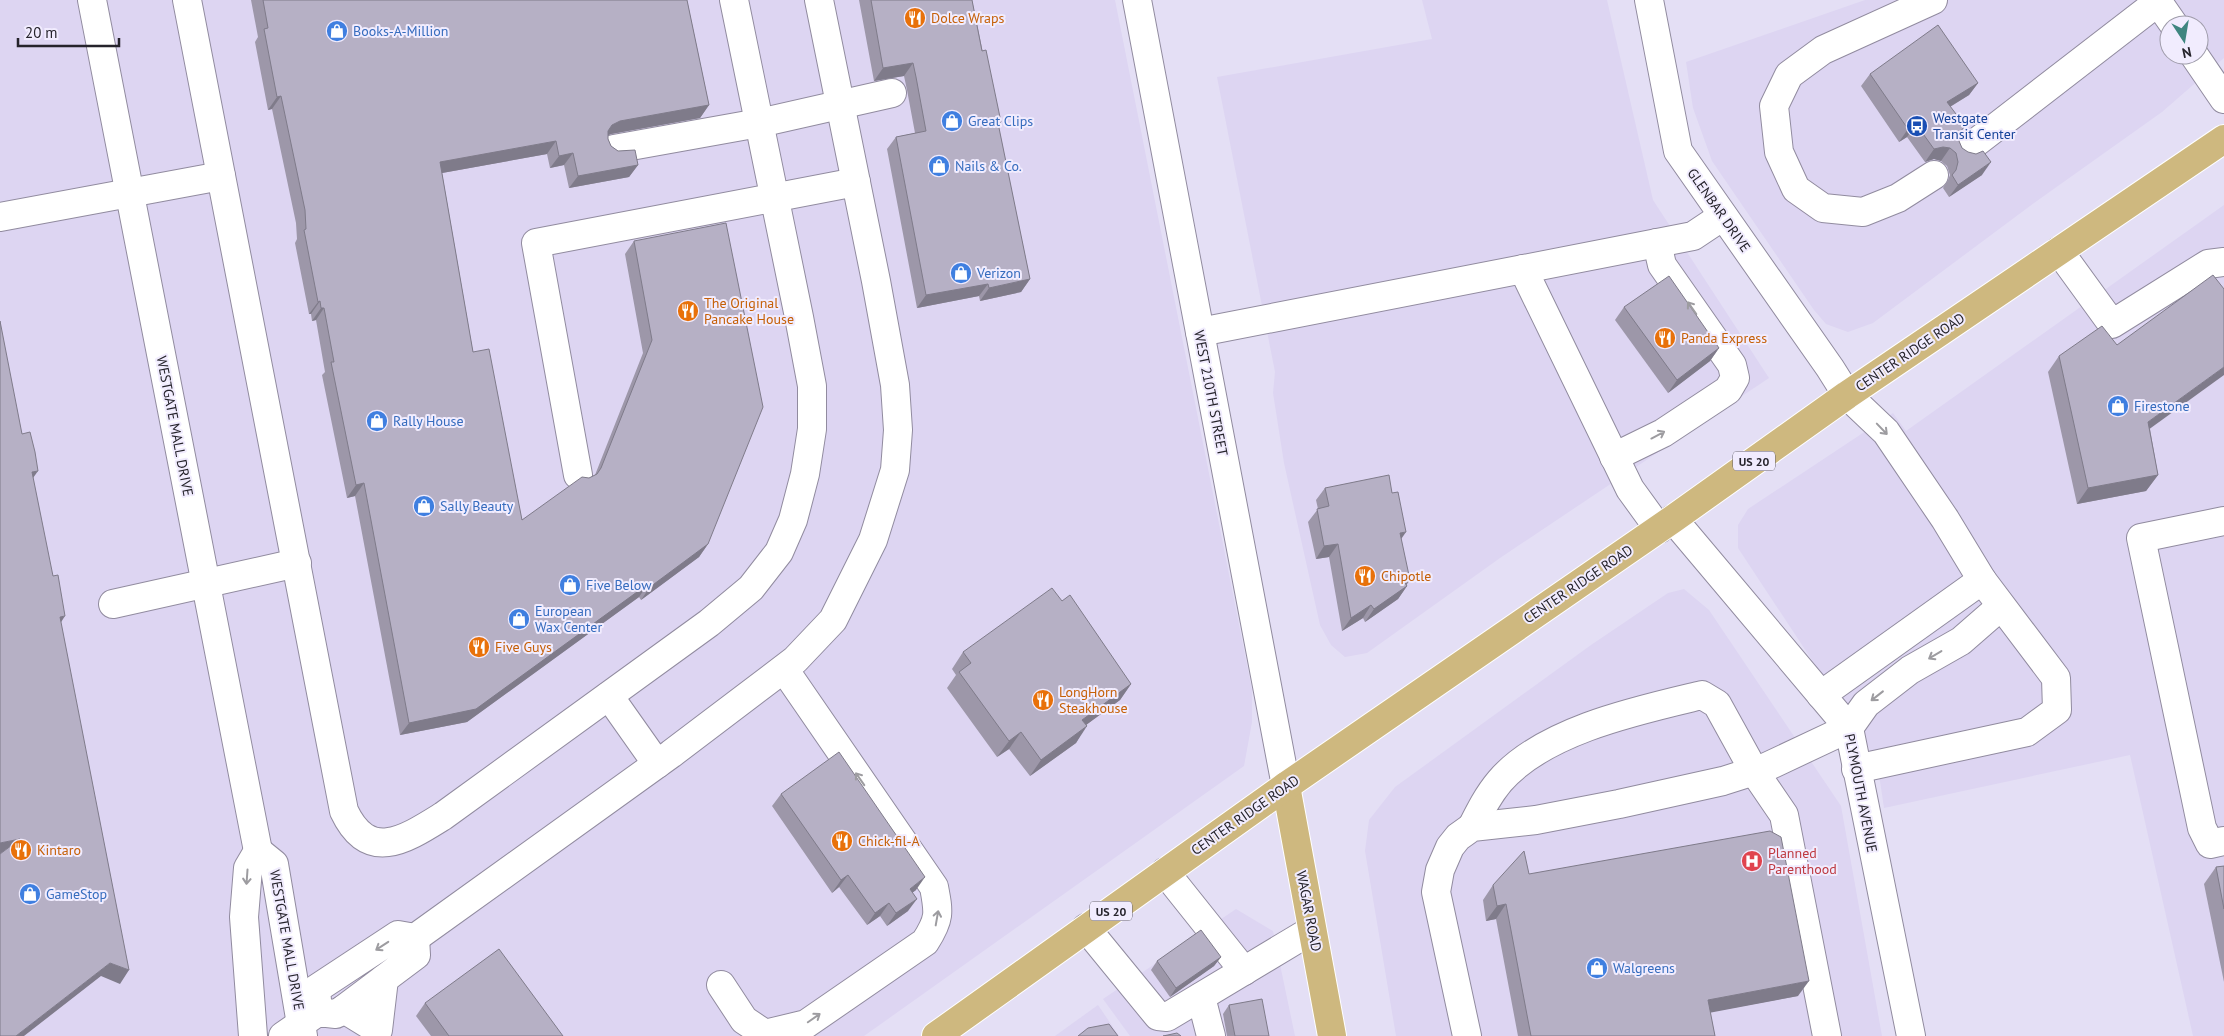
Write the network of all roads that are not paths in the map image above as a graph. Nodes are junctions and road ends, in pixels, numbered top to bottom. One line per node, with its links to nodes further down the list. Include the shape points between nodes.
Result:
1 (92, 0): 21 (street, WESTGATE MALL DRIVE)
2 (187, 0): 19 (street)
3 (734, 0): 14 (street)
4 (819, 0): 13 (street)
5 (1137, 0): 29 (street, WEST 210TH STREET)
6 (1650, 0): 23 (street, GLENBAR DRIVE, via 1678,151)
7 (1933, 0): 18 (street, via 1823,50 1789,75 1774,106 1779,152 1796,189 1823,208 1863,212 1898,198)
8 (2158, 1): 9 (street); 17 (street)
9 (2167, 15)
10 (2201, 65): 12 (street)
11 (892, 93): 13 (street)
12 (2224, 99)
13 (841, 105): 14 (street); 20 (street)
14 (759, 123): 16 (street); 22 (street)
15 (2224, 139): 26 (main road, CENTER RIDGE ROAD / US 20)
16 (614, 149)
17 (1965, 151)
18 (1934, 175)
19 (221, 176): 21 (street); 35 (street)
20 (856, 182): 22 (street); 40 (street, via 895,385 898,430 894,470 873,540 833,620)
21 (129, 192): 24 (street); 37 (street, WESTGATE MALL DRIVE)
22 (774, 198): 32 (street, via 536,243); 42 (street, via 812,386 811,438 793,520 779,552 751,588)
23 (1723, 216): 25 (street, via 1692,236); 30 (street, GLENBAR DRIVE)
24 (0, 217)
25 (1657, 243): 28 (street); 31 (street, one-way to 25, via 1663,432 1728,390 1735,378 1732,365 1662,265)
26 (2059, 252): 27 (street, via 2112,324 2208,264); 30 (main road, CENTER RIDGE ROAD / US 20)
27 (2224, 262)
28 (1524, 269): 29 (street); 31 (street, PLYMOUTH AVENUE)
29 (1200, 332): 47 (street, WEST 210TH STREET)
30 (1847, 395): 34 (main road, CENTER RIDGE ROAD / US 20); 36 (street, GLENBAR DRIVE, one-way to 36, via 1886,432)
31 (1614, 457): 34 (street, PLYMOUTH AVENUE, via 1630,489)
32 (578, 475)
33 (2224, 521): 49 (street, via 2141,538 2202,828 2210,844)
34 (1666, 524): 41 (street, PLYMOUTH AVENUE); 47 (main road, CENTER RIDGE ROAD / US 20)
35 (297, 563): 37 (street); 42 (street, via 344,811 352,826 367,839 387,842 412,835)
36 (1982, 580): 39 (street, GLENBAR DRIVE); 41 (street)
37 (205, 583): 38 (street); 50 (street, WESTGATE MALL DRIVE)
38 (113, 604)
39 (2000, 607): 43 (street, one-way to 43, via 1961,640 1910,670 1866,704); 45 (street, GLENBAR DRIVE, via 2056,678 2057,710 2028,732)
40 (784, 669): 44 (street); 57 (street, one-way to 40, via 744,1020 765,1034 806,1024 925,942 939,913 934,887)
41 (1821, 695): 43 (street, PLYMOUTH AVENUE)
42 (609, 696): 44 (street)
43 (1849, 728): 45 (street, PLYMOUTH AVENUE); 46 (street)
44 (657, 764): 54 (street)
45 (1856, 769): 66 (street, PLYMOUTH AVENUE)
46 (1754, 771): 48 (street, via 1679,792 1619,804 1536,820); 48 (street, via 1717,704 1702,696 1649,707 1589,726 1538,750 1501,780); 65 (street, via 1784,815)
47 (1286, 786): 51 (main road, CENTER RIDGE ROAD / US 20); 53 (main road, WAGAR ROAD)
48 (1472, 827): 64 (street, via 1450,847 1440,870 1436,892)
49 (2224, 841)
50 (258, 851): 59 (street, WESTGATE MALL DRIVE, via 274,864); 61 (street, WESTGATE MALL DRIVE, one-way to 61, via 248,868 244,917)
51 (1165, 872): 52 (main road, CENTER RIDGE ROAD / US 20); 55 (street)
52 (1086, 928): 58 (street, via 1158,1016 1167,1017); 60 (main road, CENTER RIDGE ROAD / US 20)
53 (1312, 930): 55 (street); 63 (main road, WAGAR ROAD)
54 (415, 938): 56 (street, via 416,955); 59 (street, one-way to 59, via 398,936 316,989)
55 (1244, 971): 58 (street)
56 (384, 979): 59 (street); 59 (street, via 378,1030)
57 (721, 985)
58 (1202, 997): 62 (street)
59 (310, 1023)
60 (940, 1035)
61 (253, 1036)
62 (1211, 1036)
63 (1332, 1036)
64 (1467, 1036)
65 (1828, 1036)
66 (1911, 1036)

